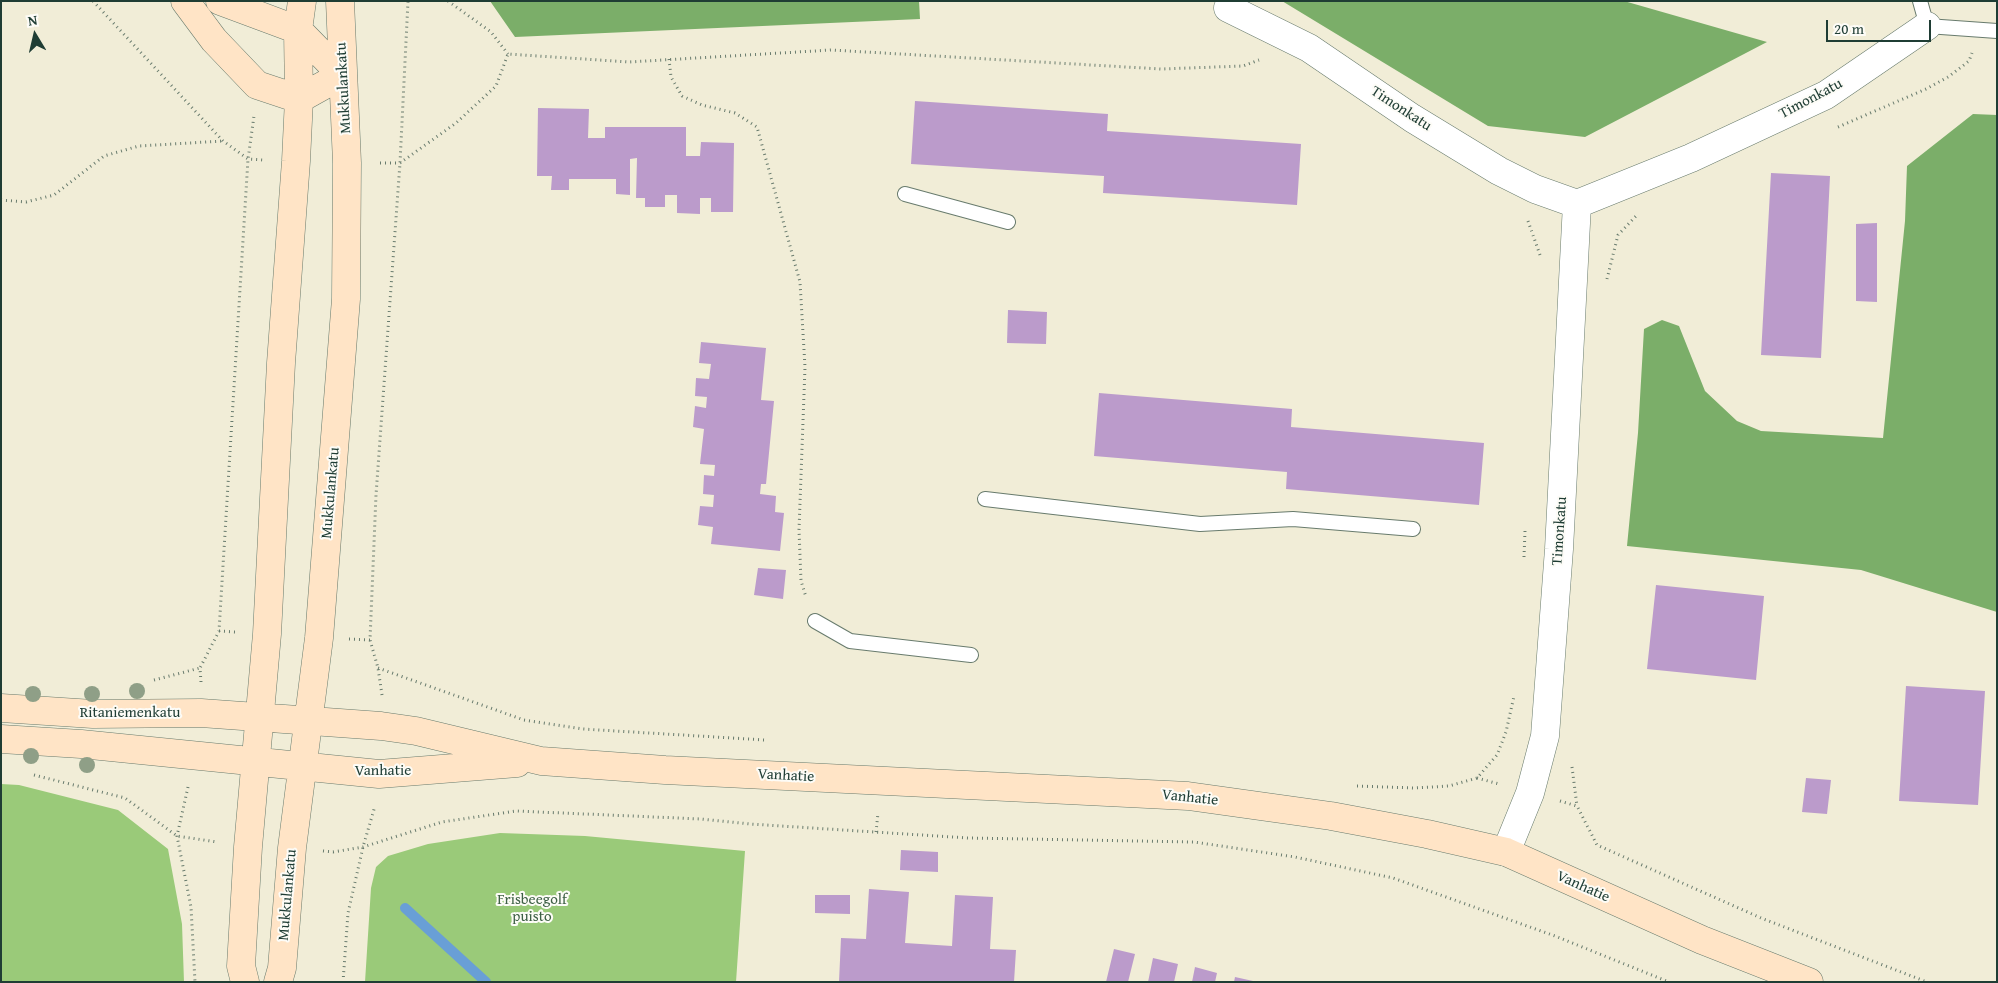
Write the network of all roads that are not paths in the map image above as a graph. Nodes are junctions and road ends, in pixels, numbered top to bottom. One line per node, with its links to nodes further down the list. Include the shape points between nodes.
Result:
1 (184, 1): 10 (street, via 214,40 258,85)
2 (220, 1): 7 (street)
3 (302, 1): 7 (street)
4 (340, 1): 9 (street, Mukkulankatu)
5 (1226, 5): 12 (street, Timonkatu, via 1309,48 1412,118 1499,171 1535,189)
6 (1923, 14): 8 (lane); 12 (street, Timonkatu, via 1826,95 1691,158)
7 (298, 30): 9 (street); 10 (street)
8 (1990, 30)
9 (342, 74): 10 (street); 20 (street, Mukkulankatu, via 347,163 346,299 319,638)
10 (299, 98): 19 (street, via 267,634)
11 (905, 194): 13 (lane)
12 (1577, 204): 25 (street, Timonkatu, via 1560,539 1544,736 1530,793)
13 (1008, 222)
14 (985, 499): 15 (lane, via 1200,524 1293,519)
15 (1413, 529)
16 (815, 621): 17 (lane, via 850,641)
17 (971, 655)
18 (1, 708): 19 (street, Ritaniemenkatu, via 93,714 201,712)
19 (259, 717): 20 (street, Vanhatie); 23 (street)
20 (308, 721): 22 (street, Vanhatie, via 416,731); 24 (street, Mukkulankatu)
21 (1, 739): 23 (street, Ritaniemenkatu)
22 (541, 760): 24 (street, Vanhatie, via 379,774); 25 (street, Vanhatie, via 665,770 1188,796 1331,816)
23 (255, 762): 24 (street, Vanhatie); 26 (street, via 241,966)
24 (302, 767): 27 (street, Mukkulankatu)
25 (1506, 852): 28 (street, Vanhatie, via 1702,940)
26 (245, 982)
27 (278, 982)
28 (1809, 982)

